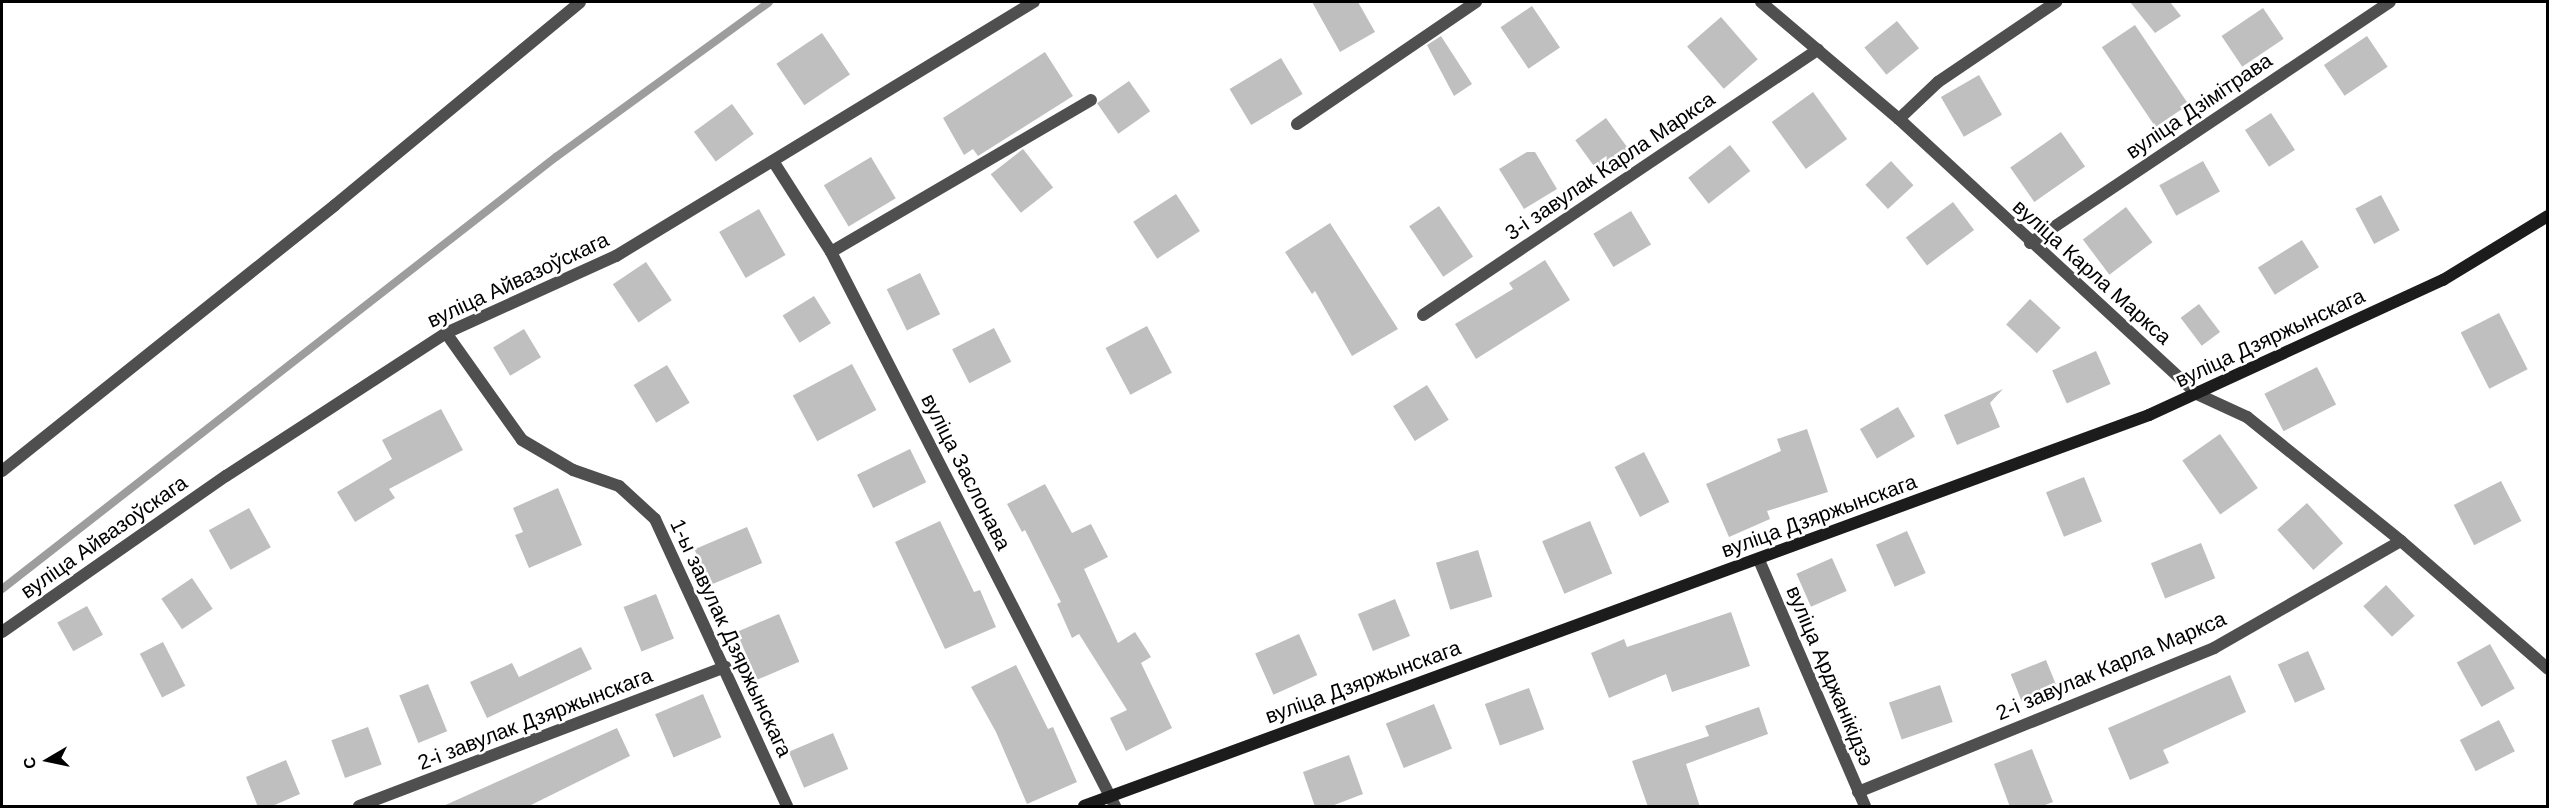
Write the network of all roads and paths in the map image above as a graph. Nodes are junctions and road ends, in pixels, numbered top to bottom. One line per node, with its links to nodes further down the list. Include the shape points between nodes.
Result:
1 (580, 2): 18 (street, via 335,205)
2 (1034, 2): 11 (street, вуліца Айвазоўскага)
3 (1476, 2): 10 (street)
4 (1761, 2): 7 (street, вуліца Карла Маркса)
5 (2056, 2): 9 (street, via 1938,82)
6 (2390, 2): 13 (street, вуліца Дзімітрава)
7 (1818, 50): 9 (street, вуліца Карла Маркса); 15 (street, 3-і завулак Карла Маркса)
8 (1091, 100): 14 (street)
9 (1899, 119): 13 (street, вуліца Карла Маркса)
10 (1297, 124)
11 (773, 161): 14 (street, вуліца Заслонава); 16 (street, вуліца Айвазоўскага, via 616,256)
12 (2547, 216): 17 (street, вуліца Дзяржынскага, via 2443,280)
13 (2030, 243): 17 (street, вуліца Карла Маркса)
14 (831, 252): 25 (street, вуліца Заслонава)
15 (1423, 315)
16 (446, 333): 21 (street, вуліца Айвазоўскага, via 226,476); 22 (street, 1-ы завулак Дзяржынскага, via 522,440 573,470 619,486 655,519)
17 (2197, 394): 19 (street, вуліца Карла Маркса, via 2247,417); 20 (street, вуліца Дзяржынскага)
18 (2, 471)
19 (2401, 541): 23 (street, вуліца Карла Маркса); 24 (street, 2-і завулак Карла Маркса, via 2214,648)
20 (1759, 560): 24 (street, вуліца Арджанікідзэ); 25 (street, вуліца Дзяржынскага)
21 (2, 632)
22 (725, 667): 26 (street, 2-і завулак Дзяржынскага); 27 (street, 1-ы завулак Дзяржынскага)
23 (2547, 669)
24 (1858, 792): 29 (street, вуліца Арджанікідзэ)
25 (1112, 801): 28 (street, вуліца Дзяржынскага)
26 (359, 807)
27 (787, 807)
28 (1084, 807)
29 (1865, 807)

